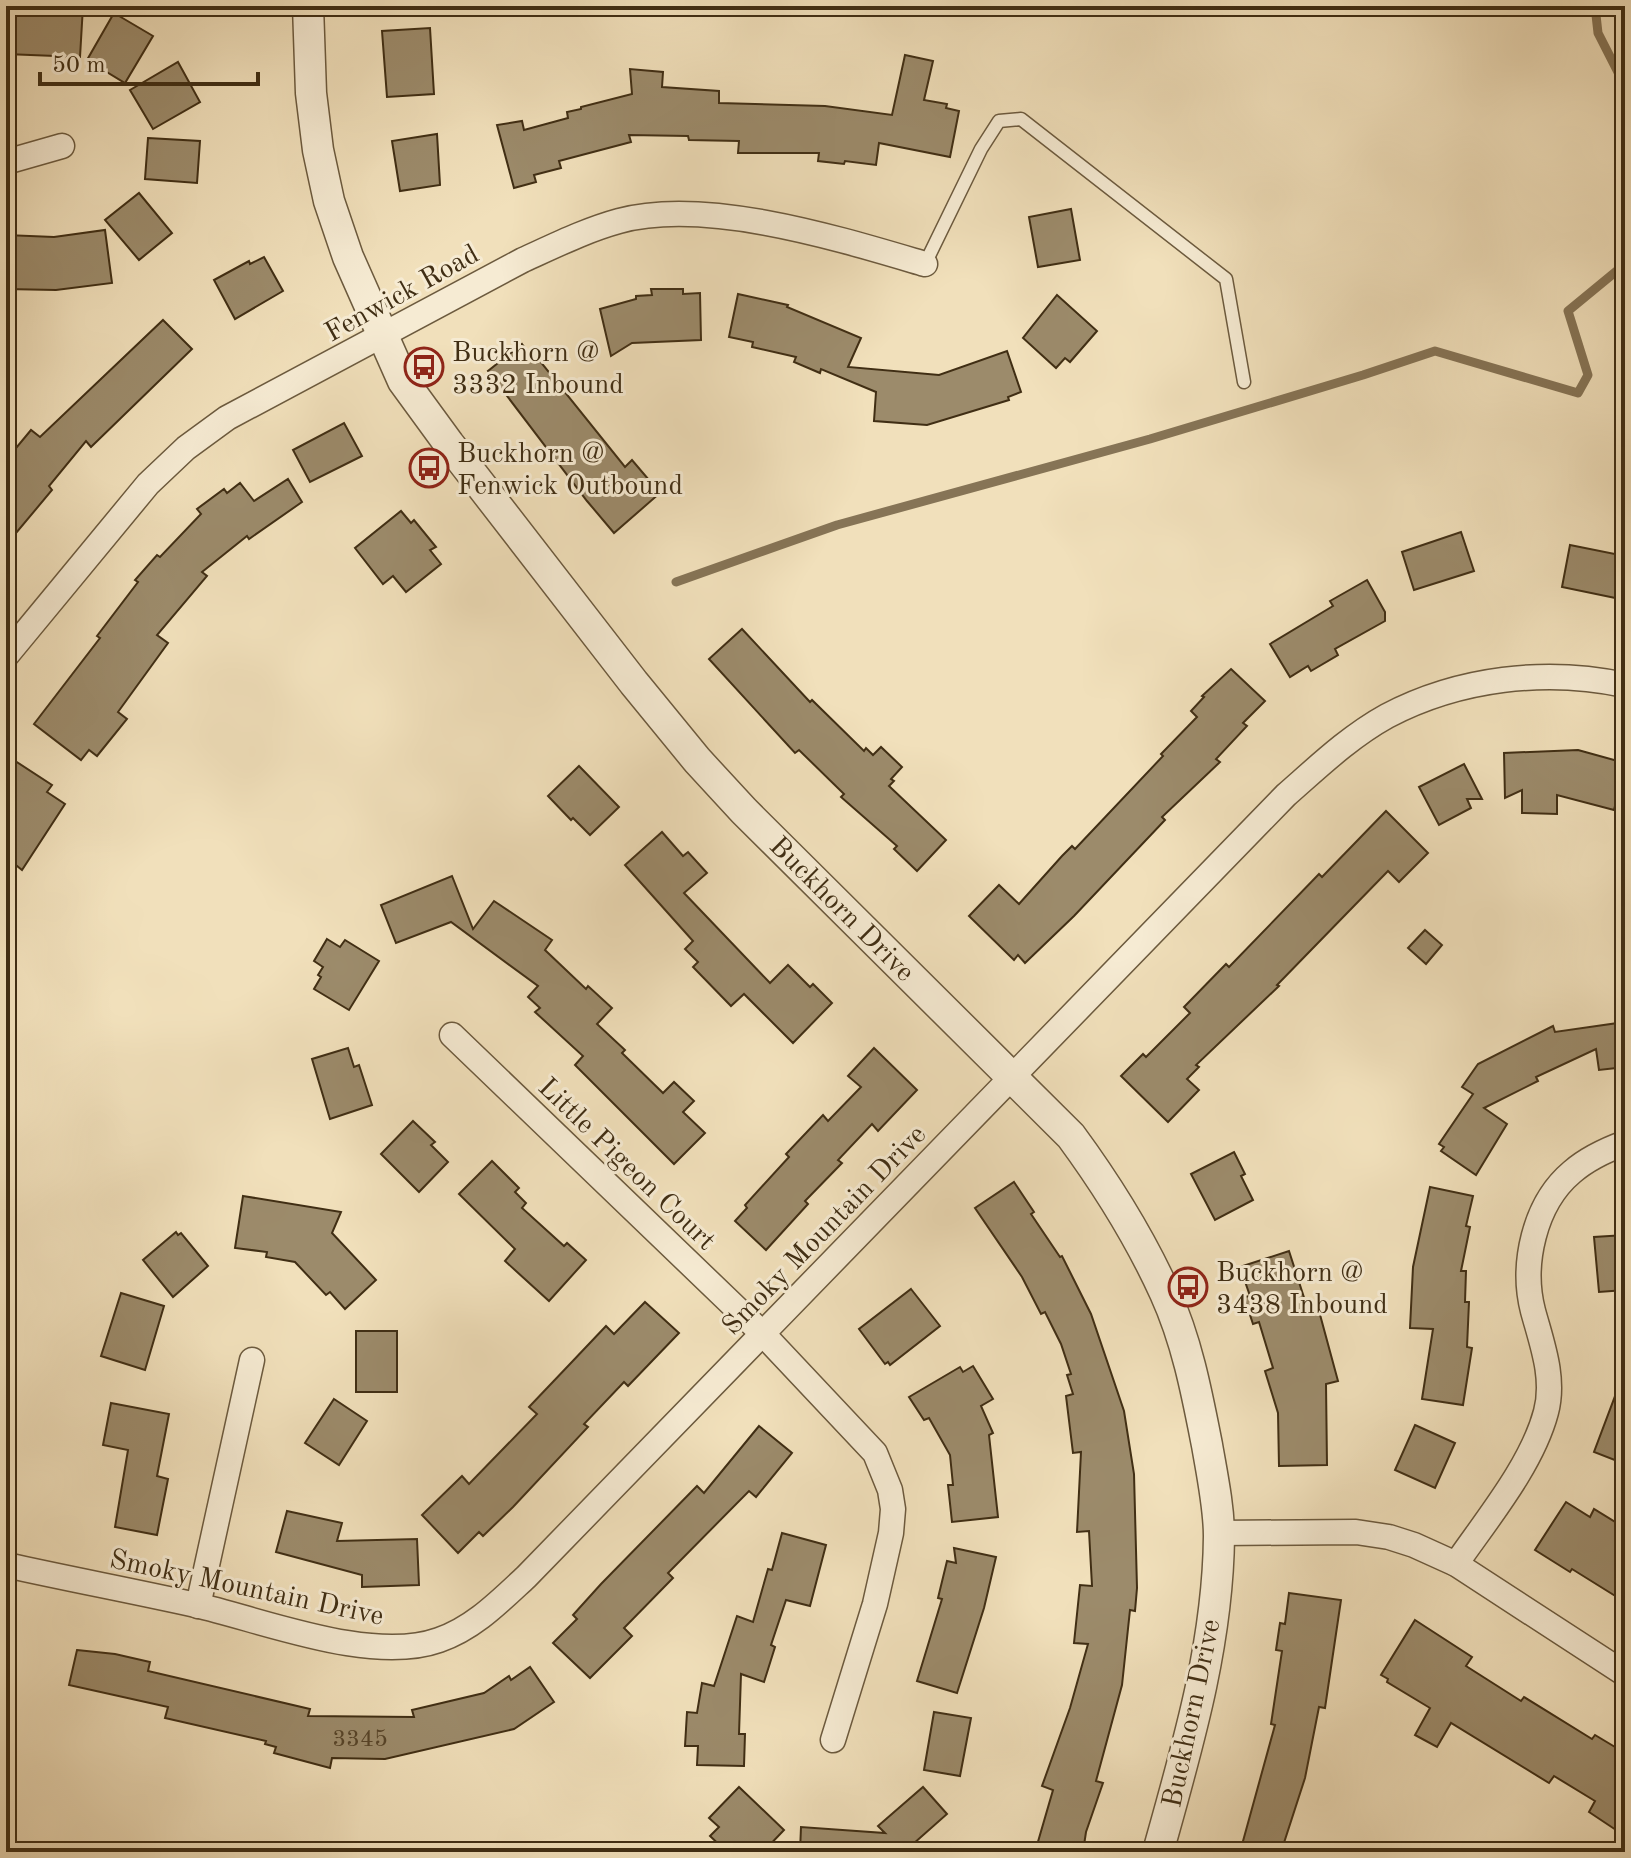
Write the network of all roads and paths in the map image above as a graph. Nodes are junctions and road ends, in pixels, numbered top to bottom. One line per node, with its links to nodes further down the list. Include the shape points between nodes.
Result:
1 (308, 6): 5 (street, Buckhorn Drive, via 311,93 329,201)
2 (62, 146): 3 (street)
3 (6, 162)
4 (925, 264): 5 (street, Fenwick Road, via 833,237 704,214 620,220 546,249); 6 (lane, via 993,130 999,121 1021,119 1226,279)
5 (382, 337): 7 (street, Fenwick Road, via 227,418 186,448 148,484); 10 (street, Buckhorn Drive, via 403,381 449,444 697,760)
6 (1244, 382)
7 (6, 656)
8 (1625, 685): 10 (street, Smoky Mountain Drive, via 1583,678 1510,679 1428,697 1386,717 1286,795)
9 (452, 1035): 12 (street, Little Pigeon Court)
10 (1013, 1076): 12 (street, Smoky Mountain Drive); 14 (street, Buckhorn Drive, via 1071,1136 1106,1183 1165,1293 1197,1392)
11 (1625, 1143): 15 (street, via 1596,1154 1570,1173 1534,1232 1526,1271 1547,1366 1546,1411 1511,1483)
12 (763, 1334): 17 (street, Smoky Mountain Drive, via 526,1577 479,1620 439,1640 401,1648 362,1647); 19 (street, Little Pigeon Court, via 875,1453 890,1490 893,1509 884,1569)
13 (252, 1360): 17 (street)
14 (1219, 1533): 15 (street, via 1356,1532 1389,1537); 20 (street, Buckhorn Drive, via 1206,1666)
15 (1456, 1564): 18 (street)
16 (6, 1565): 17 (street, Smoky Mountain Drive)
17 (198, 1606)
18 (1625, 1674)
19 (833, 1740)
20 (1158, 1852)

